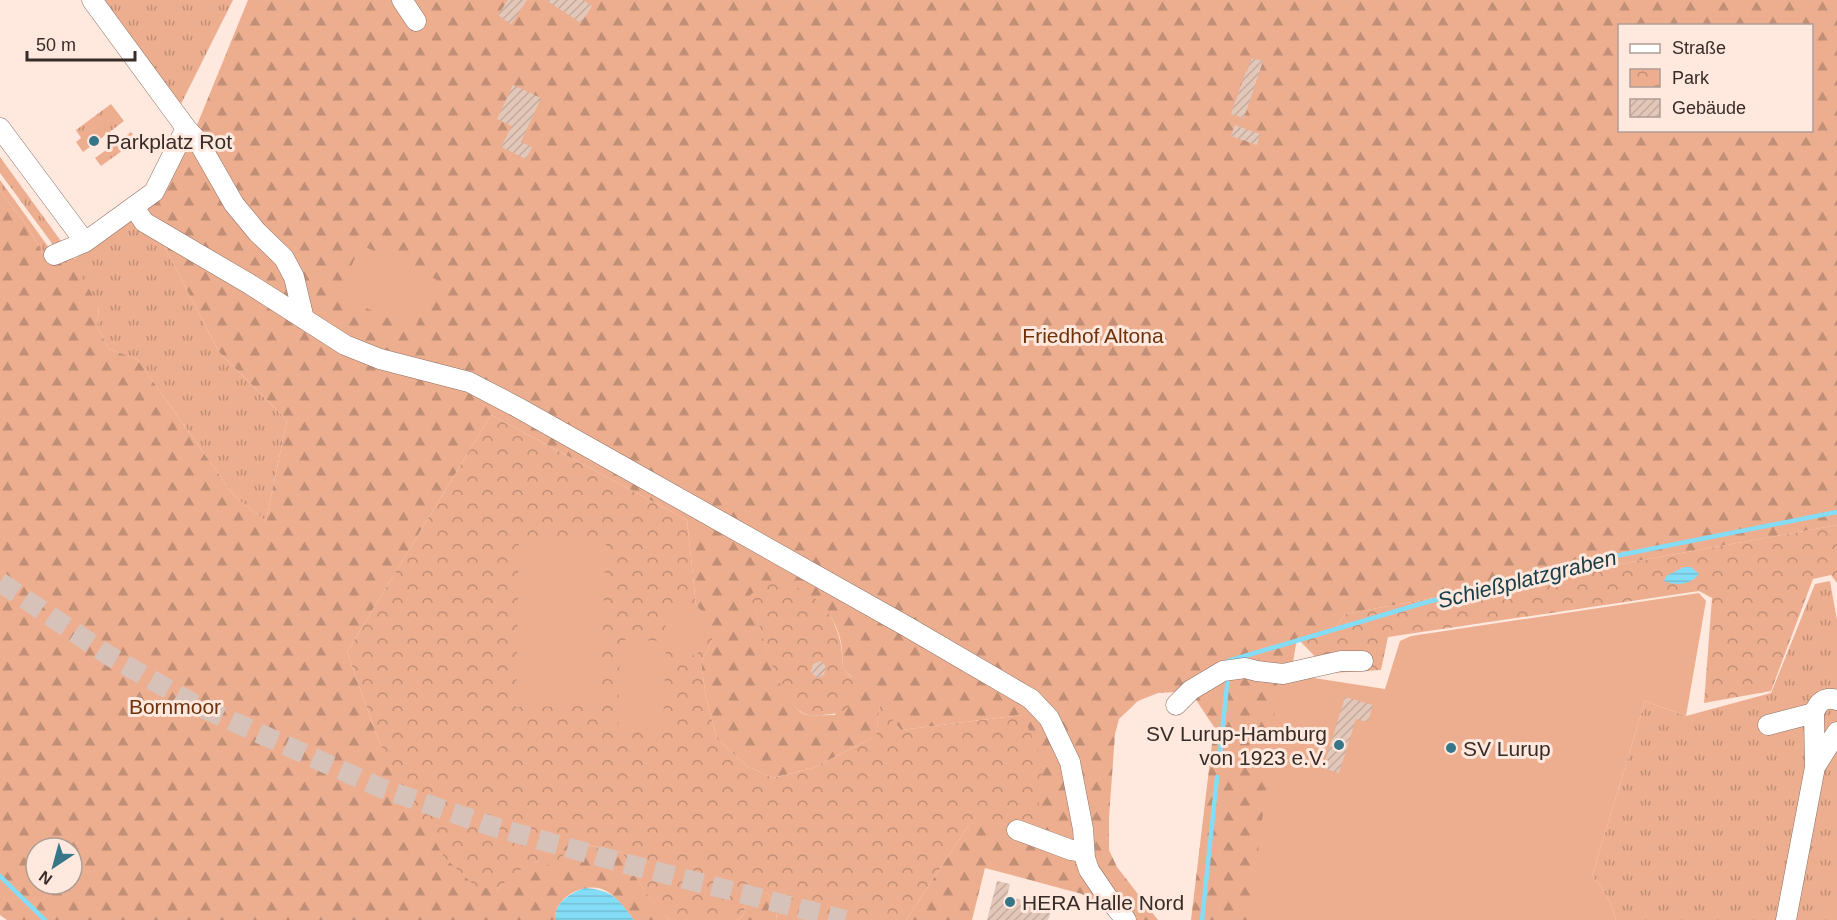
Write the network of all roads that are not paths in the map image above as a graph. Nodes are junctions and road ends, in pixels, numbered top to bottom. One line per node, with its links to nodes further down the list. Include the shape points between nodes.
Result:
1 (92, 0): 5 (street)
2 (402, 0): 3 (street)
3 (416, 21)
4 (0, 128): 7 (street)
5 (186, 128): 6 (street, via 154,192); 9 (street, via 198,141 234,204 284,258 294,277)
6 (134, 207): 7 (street); 9 (street, via 144,222)
7 (85, 242): 8 (street)
8 (54, 255)
9 (304, 319): 18 (street, via 345,345 380,359 469,382 517,407 1031,699 1049,718 1070,762)
10 (1363, 661): 12 (street, via 1341,661 1283,674 1245,668 1223,671 1191,690)
11 (1837, 700): 13 (street, via 1822,700)
12 (1176, 705)
13 (1814, 713): 14 (street); 16 (street)
14 (1768, 725)
15 (1837, 732): 16 (street)
16 (1815, 766): 20 (street)
17 (1017, 830): 18 (street)
18 (1084, 852): 19 (street, via 1098,885)
19 (1126, 920)
20 (1786, 920)

